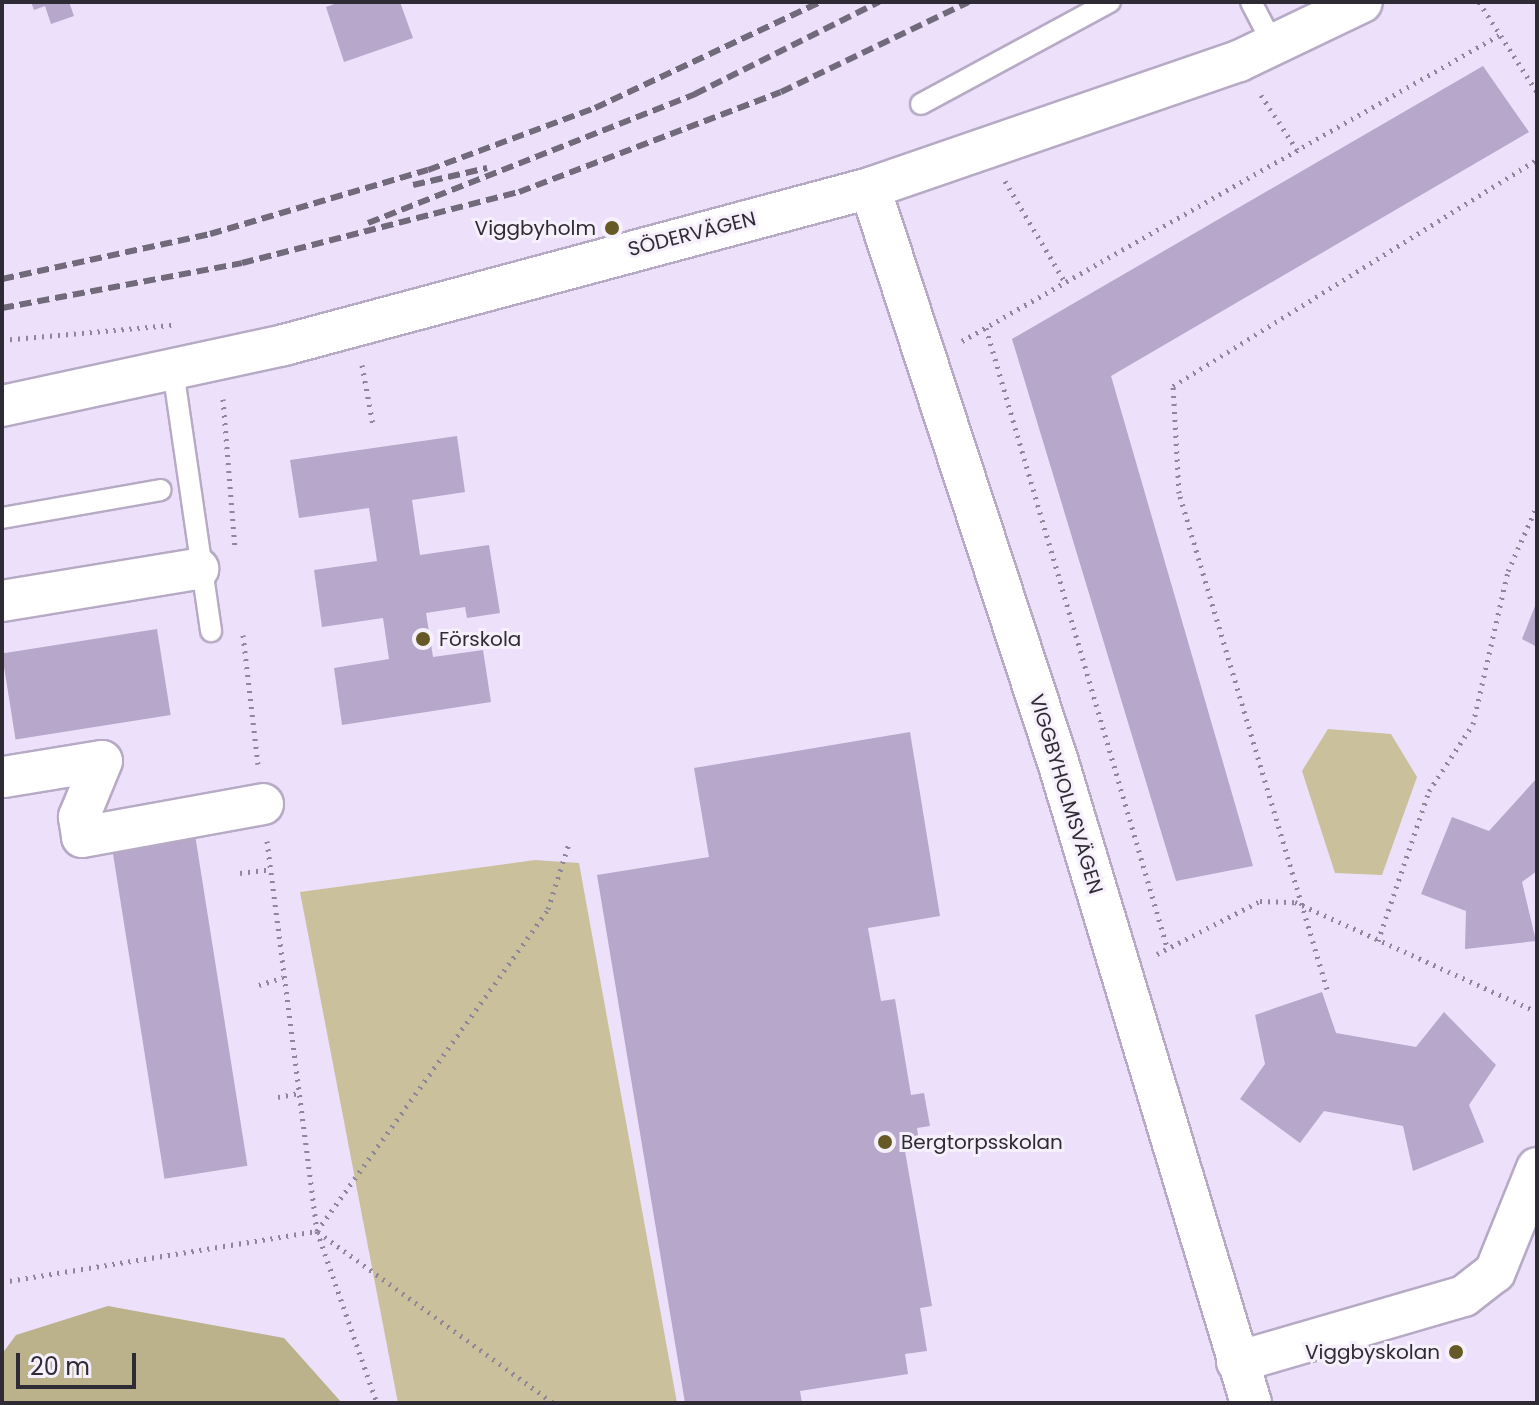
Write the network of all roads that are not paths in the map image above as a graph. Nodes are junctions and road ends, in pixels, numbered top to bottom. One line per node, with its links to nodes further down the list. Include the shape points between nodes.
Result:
1 (1110, 2): 5 (lane)
2 (1251, 2): 4 (lane)
3 (1362, 2): 4 (street, SÖDERVÄGEN)
4 (1256, 53): 6 (street, SÖDERVÄGEN)
5 (921, 104)
6 (870, 188): 7 (street, SÖDERVÄGEN); 17 (street, VIGGBYHOLMSVÄGEN, via 1123,975)
7 (173, 370): 8 (street, SÖDERVÄGEN); 11 (lane)
8 (2, 406)
9 (161, 490): 10 (lane)
10 (2, 518)
11 (217, 568): 12 (street); 13 (lane)
12 (2, 601)
13 (211, 631)
14 (4, 777): 15 (street, via 102,761 79,817 82,837)
15 (263, 804)
16 (1537, 1168): 17 (street, via 1495,1272 1464,1296)
17 (1237, 1362): 18 (street, VIGGBYHOLMSVÄGEN)
18 (1251, 1403)

